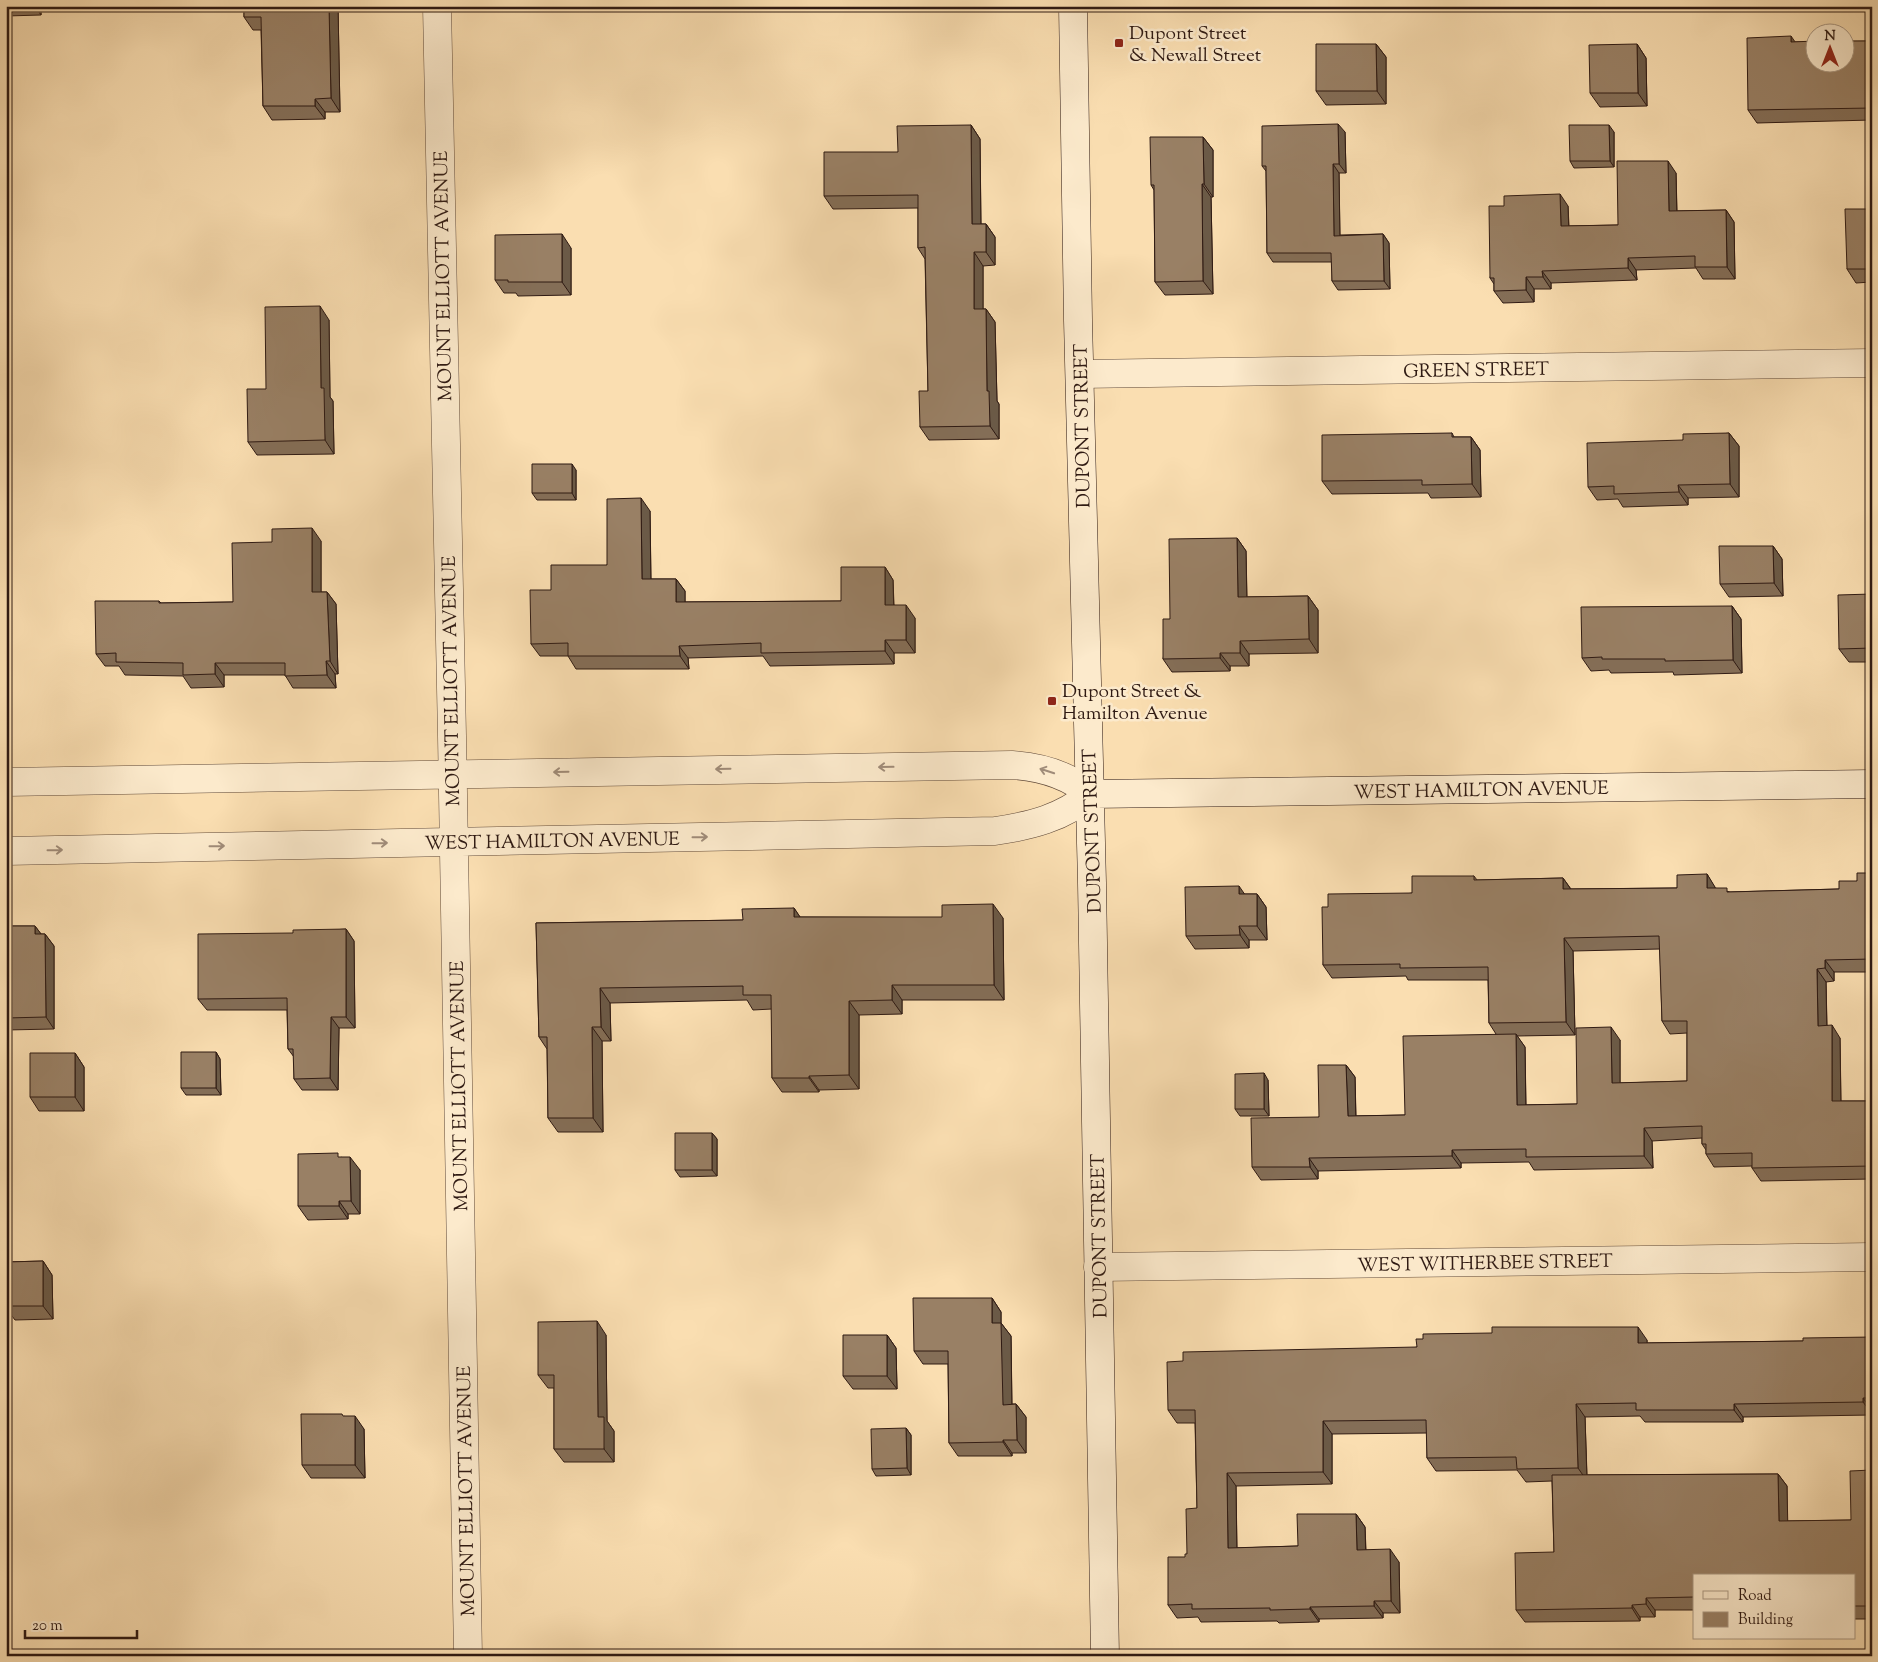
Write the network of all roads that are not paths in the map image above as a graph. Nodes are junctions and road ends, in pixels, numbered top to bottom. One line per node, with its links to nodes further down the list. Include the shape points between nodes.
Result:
1 (437, 6): 5 (street, MOUNT ELLIOTT AVENUE)
2 (1073, 6): 4 (street, DUPONT STREET)
3 (1872, 363): 4 (street, GREEN STREET)
4 (1080, 374): 8 (street, DUPONT STREET)
5 (452, 774): 6 (street); 8 (street, one-way to 5, via 1075,782 1052,772 1012,765); 9 (street, MOUNT ELLIOTT AVENUE)
6 (6, 782)
7 (1872, 784): 8 (street, WEST HAMILTON AVENUE)
8 (1090, 794): 9 (street, WEST HAMILTON AVENUE, one-way to 8, via 994,831 1046,820 1074,807); 12 (street, DUPONT STREET)
9 (453, 842): 10 (street, WEST HAMILTON AVENUE, one-way to 9); 13 (street, MOUNT ELLIOTT AVENUE)
10 (6, 851)
11 (1872, 1256): 12 (street, WEST WITHERBEE STREET)
12 (1098, 1267): 14 (street, DUPONT STREET)
13 (468, 1656)
14 (1105, 1656)

